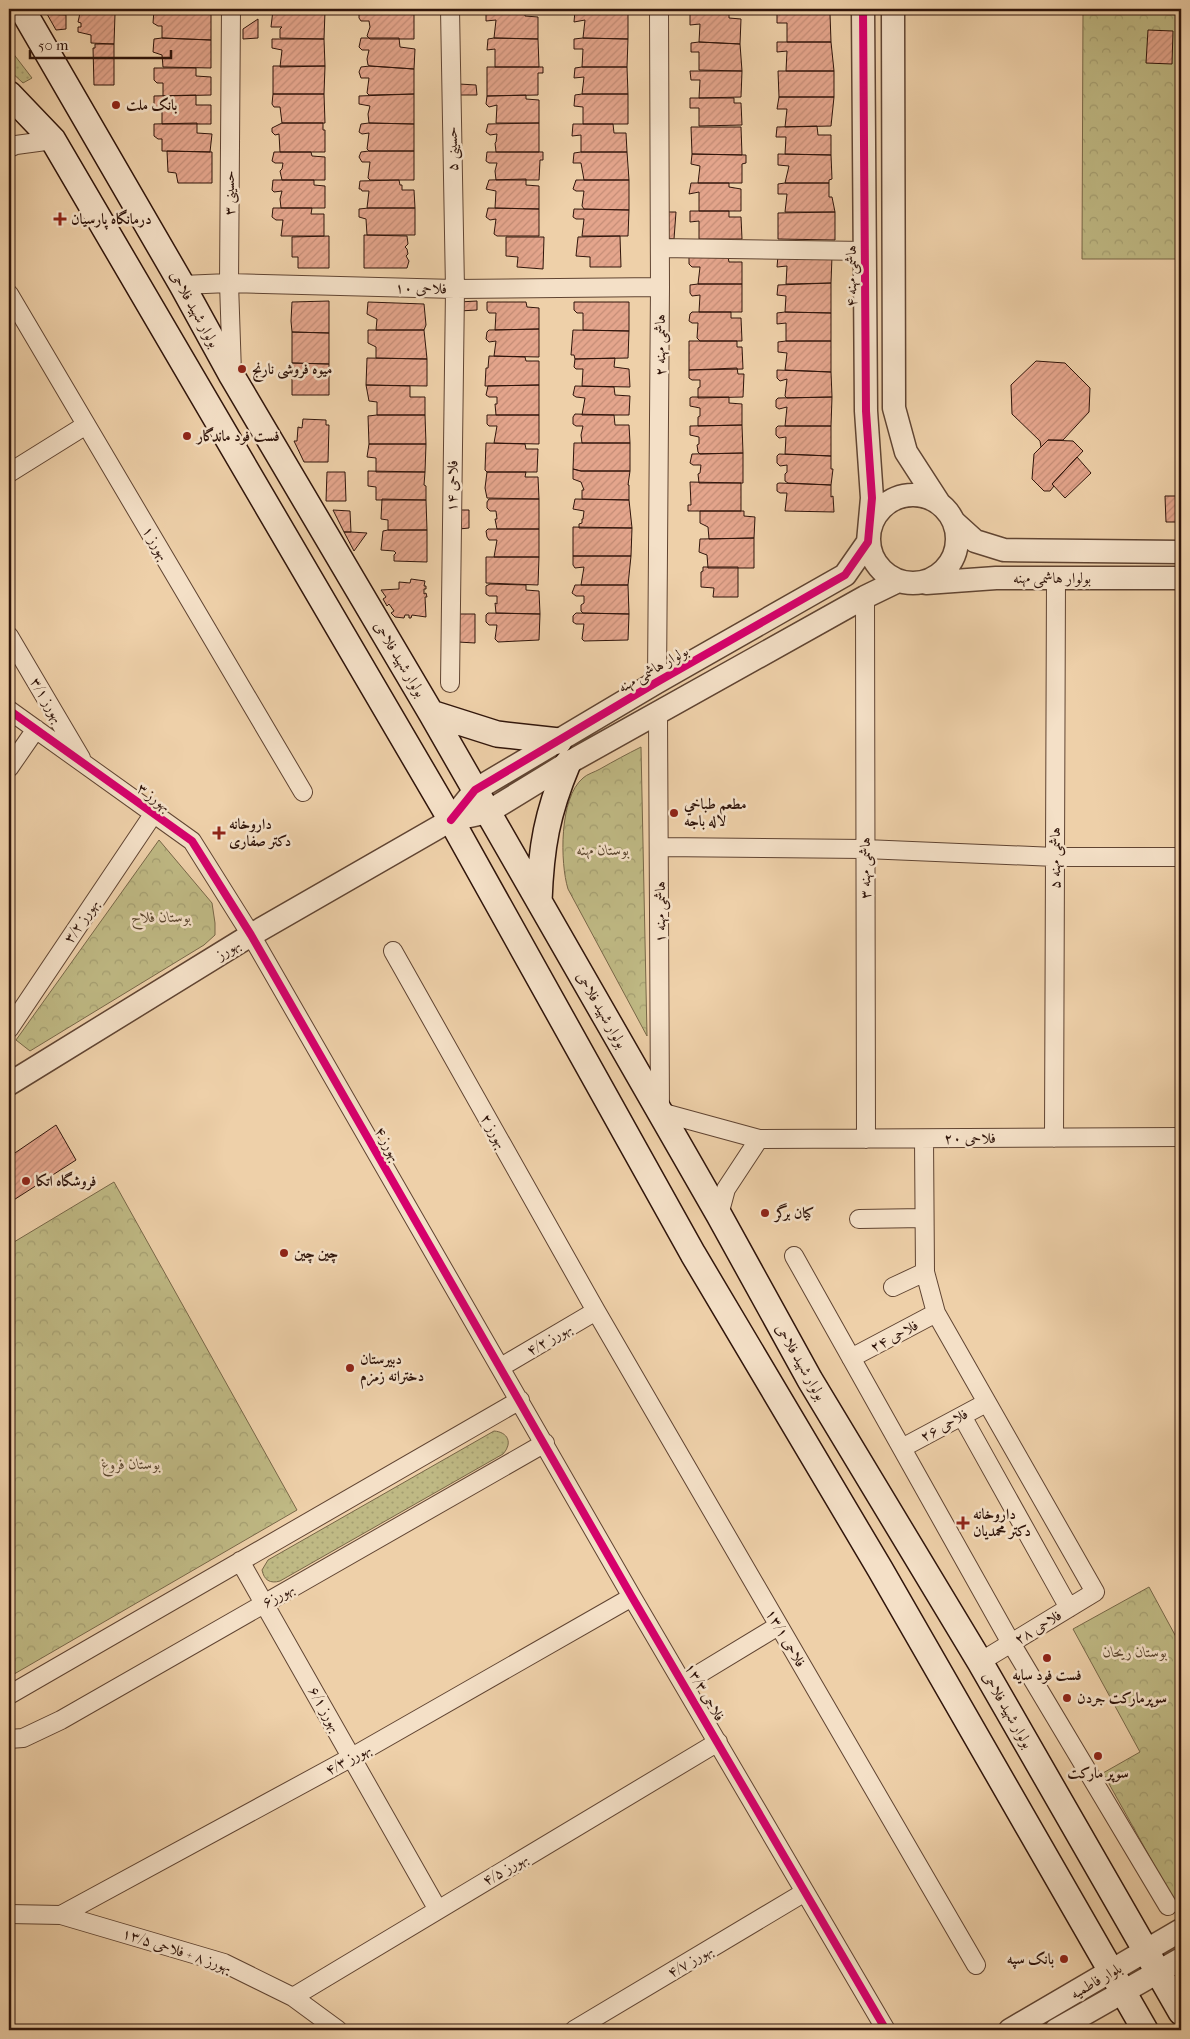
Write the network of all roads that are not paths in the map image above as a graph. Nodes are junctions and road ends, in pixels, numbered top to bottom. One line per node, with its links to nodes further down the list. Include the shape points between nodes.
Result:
1 (22, 9): 13 (main road, بولوار شهید فلاحی)
2 (231, 9): 12 (street, حسینی ۳)
3 (450, 9): 15 (street, حسینی ۵)
4 (659, 9): 10 (street, هاشمی مهنه ۲)
5 (863, 9): 11 (street, هاشمی مهنه ۴)
6 (894, 9): 20 (street, via 894,408 906,452)
7 (9, 94): 8 (main road)
8 (53, 140): 9 (street, via 16,144); 43 (main road)
9 (9, 148)
10 (660, 248): 11 (street); 14 (street, هاشمی مهنه ۲)
11 (865, 251): 22 (street, هاشمی مهنه ۴, via 866,411 872,498)
12 (229, 283): 13 (street, فلاحی ۱۰); 15 (street, فلاحی ۱۰); 17 (street, حسینی ۳)
13 (182, 284): 17 (main road, بولوار شهید فلاحی)
14 (660, 287): 15 (street, فلاحی ۱۰); 30 (street, هاشمی مهنه ۲)
15 (455, 289): 31 (street, فلاحی ۱۴)
16 (9, 294): 18 (street, بهورز ۱)
17 (232, 376): 34 (main road, بولوار شهید فلاحی)
18 (86, 425): 19 (street); 40 (street, بهورز ۱)
19 (9, 473)
20 (939, 503): 21 (street); 22 (street, via 915,494 891,500 874,518)
21 (954, 522): 23 (street, بولوار هاشمی مهنه, via 975,541 1004,550); 27 (street, via 957,548 944,570)
22 (868, 542): 26 (street, via 877,566); 30 (street, بولوار هاشمی مهنه, via 845,575)
23 (1181, 552)
24 (1056, 578): 25 (street, بولوار هاشمی مهنه); 27 (street, بولوار هاشمی مهنه); 46 (street, هاشمی مهنه ۵)
25 (1181, 578)
26 (898, 581): 27 (street); 28 (street, بولوار هاشمی مهنه)
27 (922, 583)
28 (865, 597): 33 (street, بولوار هاشمی مهنه); 45 (street, هاشمی مهنه ۳)
29 (9, 636): 37 (street, بهورز ۳/۱)
30 (657, 682): 36 (street, بولوار هاشمی مهنه)
31 (450, 683)
32 (9, 710): 35 (street, بهورز ۳)
33 (658, 712): 36 (street, بولوار هاشمی مهنه); 44 (street, هاشمی مهنه ۱)
34 (432, 713): 36 (main road); 39 (main road, بولوار شهید فلاحی)
35 (36, 729): 37 (street, بهورز ۳); 38 (street)
36 (563, 752): 39 (street, بولوار هاشمی مهنه); 41 (street, بولوار هاشمی مهنه); 48 (main road, via 541,859)
37 (84, 764): 42 (street, بهورز ۳)
38 (9, 768)
39 (475, 790): 41 (main road, بولوار شهید فلاحی); 43 (street, بولوار هاشمی مهنه)
40 (303, 792)
41 (488, 812): 43 (street, بولوار هاشمی مهنه); 48 (main road, بولوار شهید فلاحی)
42 (154, 814): 49 (street, بهورز ۳, via 192,841); 51 (street, بهورز ۳/۲)
43 (451, 820): 49 (street, بهورز); 95 (main road, via 688,1245 880,1569)
44 (660, 847): 45 (street); 53 (street, هاشمی مهنه ۱)
45 (865, 850): 46 (street); 57 (street, هاشمی مهنه ۳)
46 (1055, 857): 47 (street); 55 (street, هاشمی مهنه ۵)
47 (1181, 857)
48 (539, 901): 53 (main road, بولوار شهید فلاحی)
49 (250, 935): 52 (street, بهورز); 68 (street, بهورز ۴)
50 (393, 952): 65 (street, بهورز ۲)
51 (9, 1029)
52 (9, 1084)
53 (660, 1112): 56 (street, فلاحی ۲۰); 59 (main road, بولوار شهید فلاحی)
54 (1181, 1137): 55 (street, فلاحی ۲۰)
55 (1054, 1138): 58 (street, فلاحی ۲۰)
56 (759, 1139): 57 (street, فلاحی ۲۰); 59 (street, via 726,1189)
57 (866, 1139): 58 (street, فلاحی ۲۰)
58 (924, 1139): 60 (street)
59 (719, 1215): 80 (main road, بولوار شهید فلاحی, via 810,1380)
60 (924, 1218): 61 (street); 63 (street)
61 (858, 1219)
62 (794, 1256): 67 (street)
63 (925, 1272): 64 (street); 66 (street)
64 (893, 1287)
65 (596, 1310): 68 (street, بهورز ۴/۲); 78 (street, فلاحی ۱۳/۱)
66 (936, 1313): 67 (street, فلاحی ۲۴); 70 (street)
67 (851, 1358): 73 (street)
68 (501, 1367): 69 (street, فلاحی ۱۳/۳)
69 (520, 1400): 72 (street, فلاحی ۱۳/۳); 74 (street)
70 (986, 1403): 71 (street, فلاحی ۲۶); 77 (street, فلاحی ۲۸, via 1095,1592)
71 (962, 1416): 73 (street, فلاحی ۲۶); 77 (street)
72 (545, 1443): 75 (street, فلاحی ۱۳/۳); 76 (street, بهورز۶)
73 (902, 1448): 79 (street)
74 (240, 1561): 76 (street, بهورز ۶/۱); 82 (street)
75 (632, 1597): 81 (street, فلاحی ۱۳/۳); 85 (street, بهورز ۴/۳)
76 (264, 1603): 83 (street, بهورز۶, via 61,1720 23,1738); 85 (street, بهورز ۶/۱)
77 (1070, 1608): 79 (street, فلاحی ۲۸)
78 (778, 1626): 81 (street); 94 (street, فلاحی ۱۳/۱)
79 (1011, 1643): 80 (street, فلاحی ۲۸); 87 (street)
80 (980, 1662): 93 (main road, بولوار شهید فلاحی)
81 (684, 1683): 84 (street, فلاحی ۱۳/۳)
82 (9, 1696)
83 (9, 1739)
84 (718, 1742): 86 (street, فلاحی ۱۳/۳); 88 (street, بهورز ۴/۵)
85 (352, 1757): 88 (street, بهورز ۶/۱); 90 (street, بهورز ۴/۳)
86 (805, 1892): 99 (street, بهورز ۴/۷); 100 (street, فلاحی ۱۳/۳)
87 (1168, 1906)
88 (438, 1910): 96 (street, بهورز ۴/۵)
89 (9, 1914): 90 (street)
90 (61, 1915): 96 (street, بهورز ۸ + فلاحی ۱۳/۵, via 224,1963)
91 (1181, 1930): 93 (street, بلوار فاطمیه)
92 (1181, 1959): 93 (street, بلوار فاطمیه)
93 (1153, 1962): 95 (street, بلوار فاطمیه); 97 (main road, بولوار شهید فلاحی)
94 (976, 1965)
95 (1117, 1982): 101 (street, بلوار فاطمیه); 102 (street, بلوار فاطمیه); 103 (main road)
96 (293, 1998): 98 (street, بهورز ۸ + فلاحی ۱۳/۵)
97 (1181, 2012)
98 (338, 2030)
99 (574, 2030)
100 (886, 2030)
101 (1010, 2030)
102 (1056, 2030)
103 (1145, 2030)

